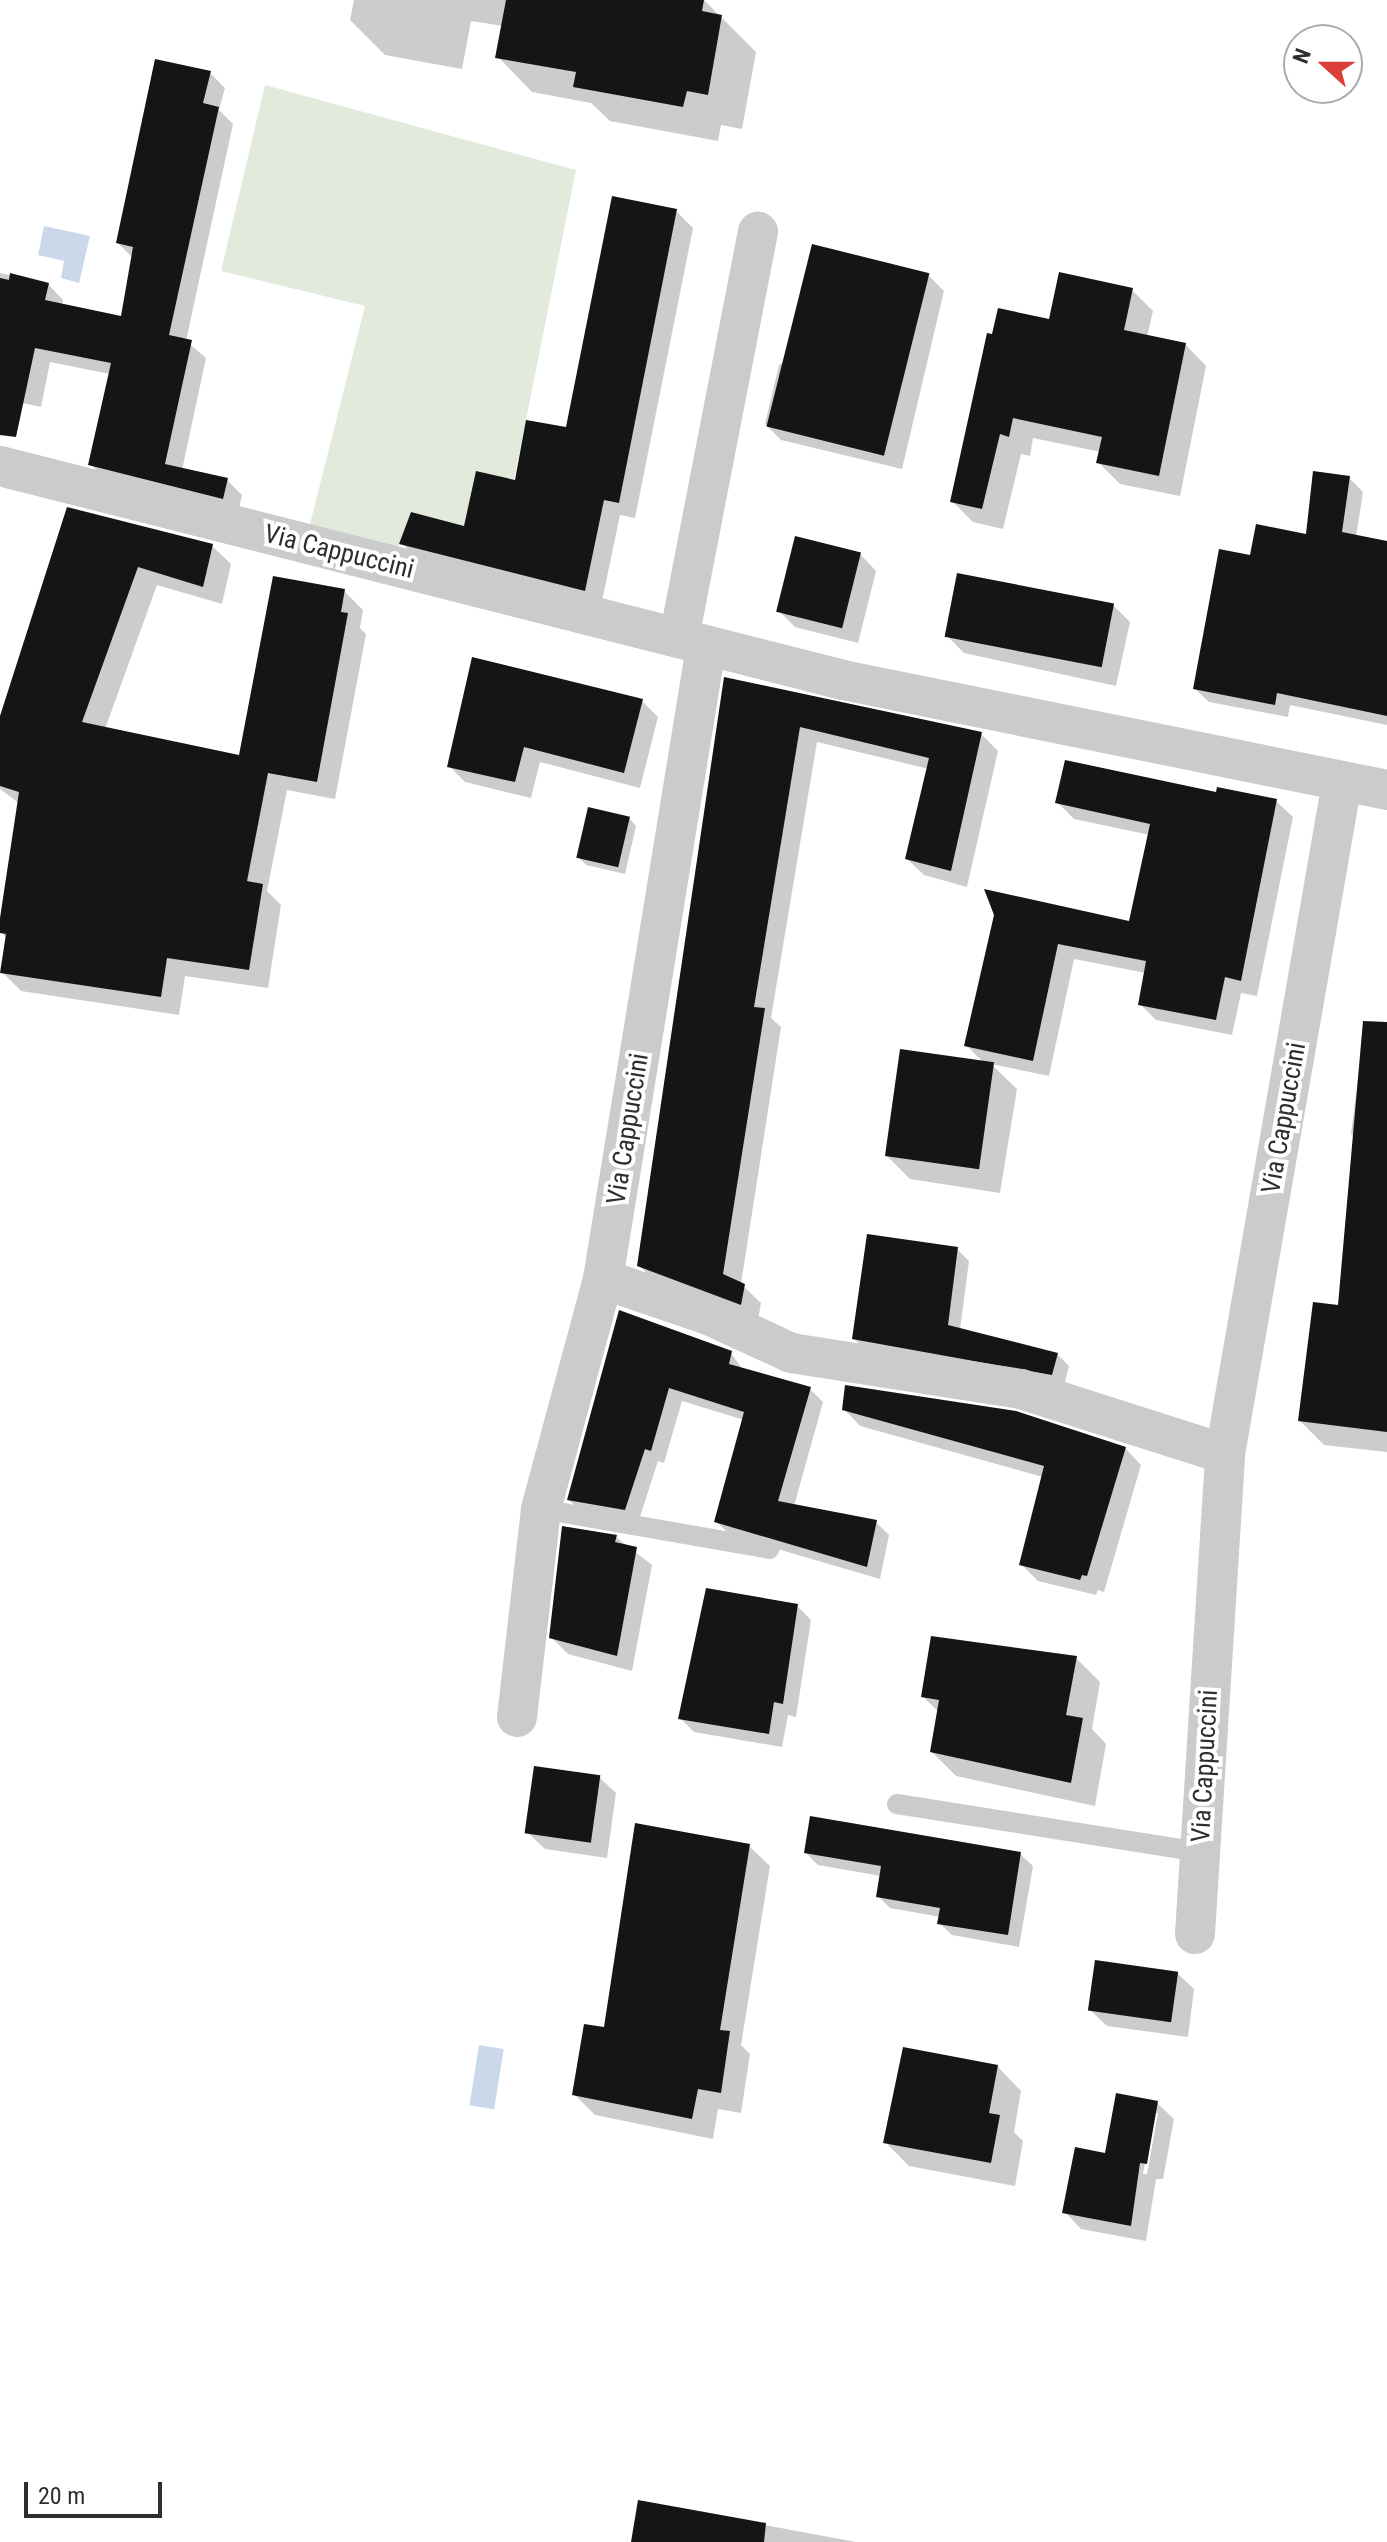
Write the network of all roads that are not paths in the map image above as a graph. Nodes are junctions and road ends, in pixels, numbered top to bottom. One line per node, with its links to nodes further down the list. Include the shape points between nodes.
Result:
1 (758, 232): 3 (street, Via Cappuccini)
2 (0, 466): 3 (street, Via Cappuccini)
3 (692, 642): 4 (street, Via Cappuccini, via 1010,716); 6 (street, Via Cappuccini)
4 (1342, 782): 5 (street, Via Cappuccini); 7 (street, Via Cappuccini)
5 (1387, 790)
6 (603, 1279): 7 (street, via 711,1316 791,1353 1021,1389); 8 (street, Via Cappuccini)
7 (1225, 1454): 12 (street, Via Cappuccini)
8 (541, 1509): 9 (lane); 10 (street, Via Cappuccini)
9 (770, 1549)
10 (517, 1717)
11 (897, 1804): 12 (lane)
12 (1199, 1852): 13 (street, Via Cappuccini)
13 (1195, 1934)

